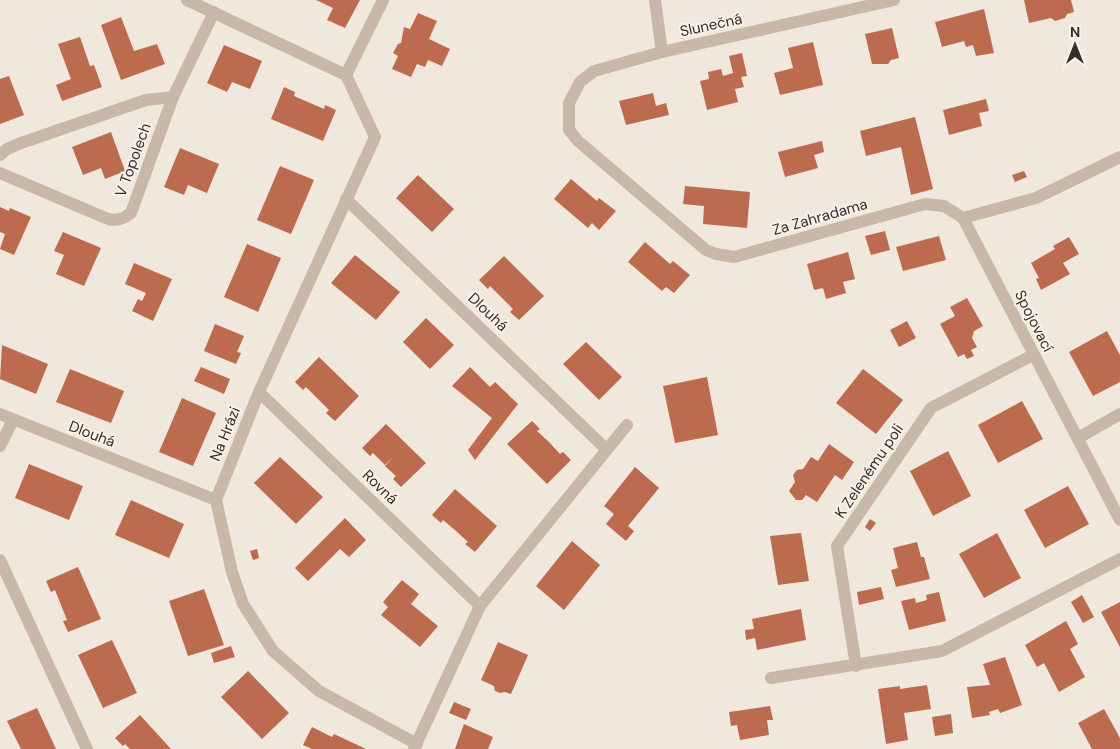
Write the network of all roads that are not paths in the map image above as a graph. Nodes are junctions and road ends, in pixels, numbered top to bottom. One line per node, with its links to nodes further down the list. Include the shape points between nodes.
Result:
1 (187, 0): 5 (street)
2 (383, 0): 7 (street)
3 (655, 0): 6 (street)
4 (894, 0): 6 (street, Slunečná)
5 (214, 12): 7 (street); 8 (street, V Topolech)
6 (662, 52): 9 (street, Slunečná, via 586,76 572,95)
7 (346, 74): 13 (street, Na Hrázi, via 374,138)
8 (173, 97): 10 (street, V Topolech, via 146,100 7,148); 12 (street, V Topolech, via 131,213 125,218 108,219)
9 (568, 120): 14 (street, Za Zahradama, via 569,130 578,141 698,243 716,254 742,256 925,204 944,206)
10 (0, 155)
11 (1120, 157): 14 (street, via 1036,198)
12 (0, 173)
13 (346, 199): 16 (street, Na Hrázi); 23 (street, Dlouhá)
14 (963, 218): 15 (street, Spojovací)
15 (1032, 355): 21 (street, Spojovací); 29 (street, K Zelenému poli, via 930,408 838,546)
16 (259, 392): 24 (street, Na Hrázi); 28 (street, Rovná)
17 (0, 414): 19 (street, Dlouhá)
18 (1120, 414): 21 (street)
19 (13, 420): 22 (street); 24 (street, Dlouhá)
20 (627, 425): 23 (street)
21 (1078, 438): 25 (street, Spojovací)
22 (0, 446)
23 (606, 449): 28 (street)
24 (216, 500): 31 (street, via 232,572 243,604 272,651 318,691)
25 (1120, 520)
26 (1120, 559): 29 (street, via 942,651)
27 (0, 560): 32 (street)
28 (480, 606): 31 (street)
29 (856, 666): 30 (street)
30 (771, 678)
31 (416, 746)
32 (87, 749)

